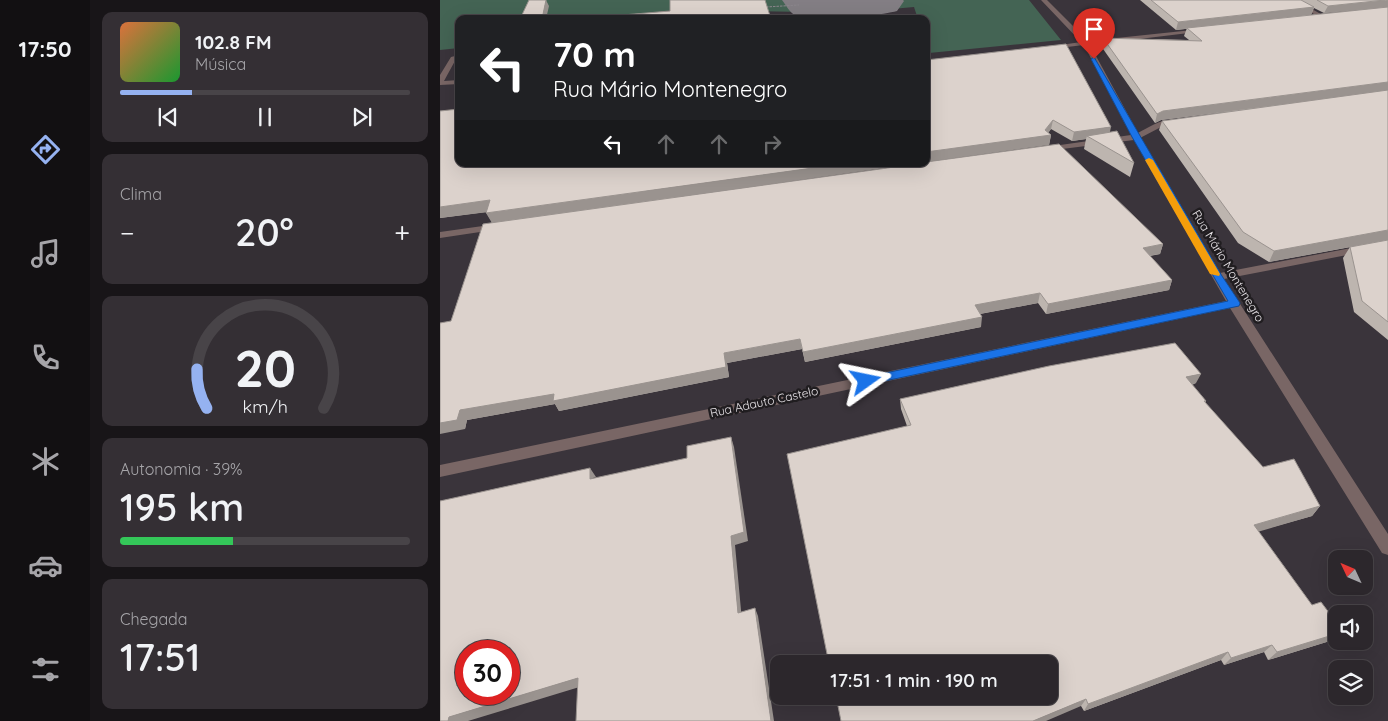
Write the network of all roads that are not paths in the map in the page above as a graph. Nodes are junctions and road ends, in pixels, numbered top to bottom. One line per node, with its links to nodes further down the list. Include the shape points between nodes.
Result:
1 (1044, 0): 7 (street, Rua Mário Montenegro)
2 (1292, 0): 4 (street)
3 (1332, 16): 4 (street)
4 (1323, 17): 5 (street)
5 (1313, 18)
6 (1214, 29): 7 (street)
7 (1086, 44): 8 (street); 15 (street, Rua Mário Montenegro)
8 (1047, 48)
9 (455, 57): 11 (street)
10 (455, 66): 11 (street)
11 (444, 75)
12 (455, 88): 13 (street)
13 (440, 90)
14 (1190, 120): 15 (street, via 1161,124)
15 (1136, 137): 16 (street); 20 (street, Rua Mário Montenegro)
16 (1038, 150)
17 (509, 225): 18 (street)
18 (440, 235)
19 (1388, 244): 20 (street)
20 (1217, 277): 21 (street, Rua Mário Montenegro)
21 (1235, 303): 22 (street, Rua Adauto Castelo); 23 (street, Rua Mário Montenegro)
22 (440, 470)
23 (1388, 548)

